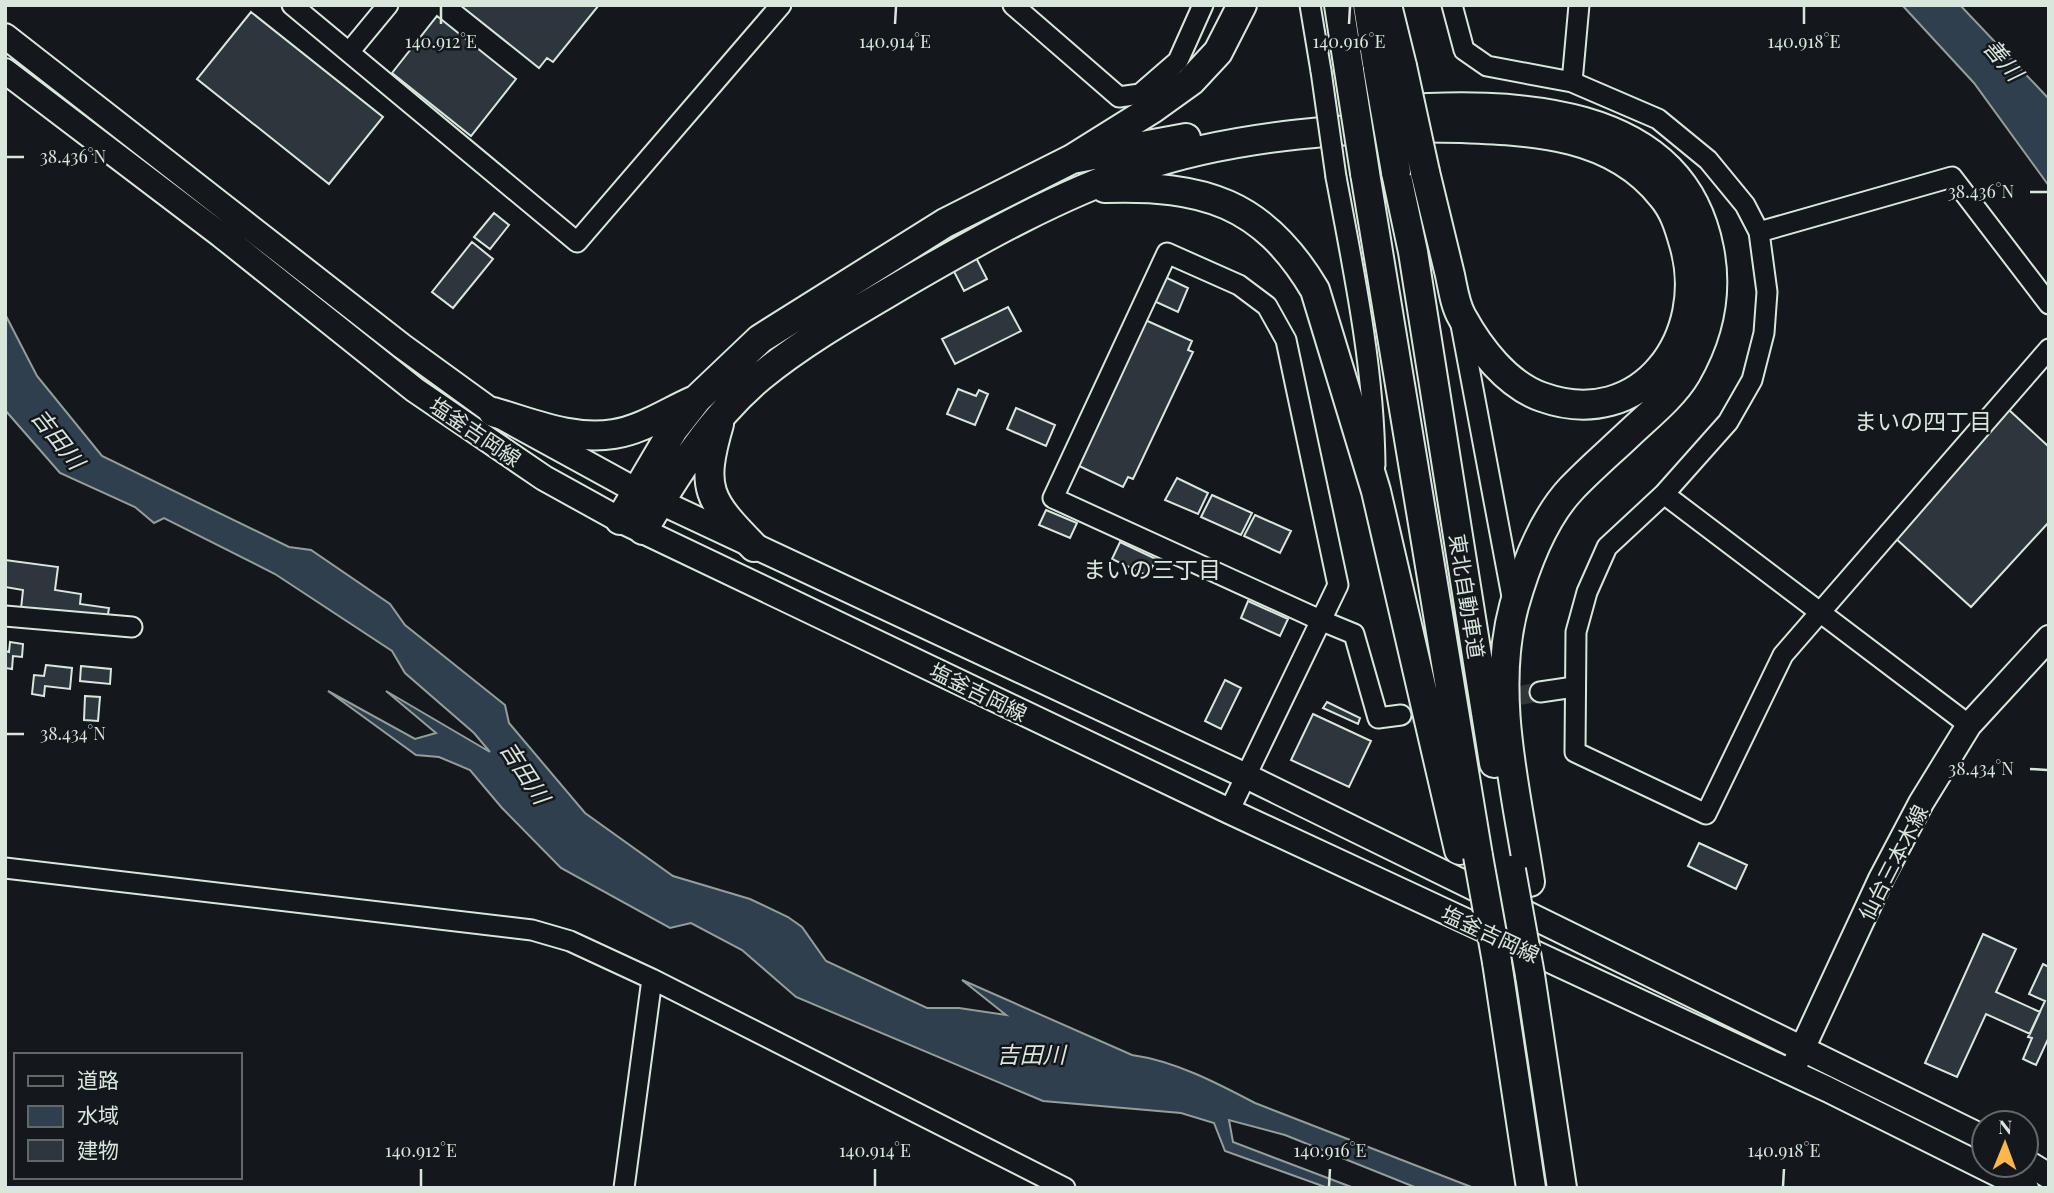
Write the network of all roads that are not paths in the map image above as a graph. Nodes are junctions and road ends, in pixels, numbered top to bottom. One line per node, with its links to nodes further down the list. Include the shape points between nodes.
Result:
1 (292, 5): 14 (street)
2 (388, 5): 14 (street)
3 (781, 5): 14 (street, via 577,242)
4 (1013, 5): 5 (street, via 1119,97 1140,94 1178,61)
5 (1203, 5)
6 (1242, 5): 18 (highway, via 1218,52 1191,81)
7 (1310, 5): 27 (street, bridge, via 1356,281 1374,414)
8 (1339, 5): 44 (highway, 東北自動車道, bridge)
9 (1368, 5): 15 (highway, 東北自動車道)
10 (1387, 5): 15 (highway)
11 (1452, 5): 17 (street, via 1464,50 1487,66)
12 (1579, 5): 17 (street)
13 (5, 36): 25 (main road, 塩釜吉岡線)
14 (350, 51)
15 (1390, 67): 22 (highway, bridge, via 1425,172); 46 (highway, 東北自動車道, bridge, via 1395,172 1413,251)
16 (5, 71): 30 (main road, 塩釜吉岡線, via 415,390 544,478)
17 (1572, 82): 20 (street, via 1658,120 1708,160 1745,205)
18 (1072, 159): 24 (highway, via 945,223 882,261 760,339); 32 (highway, via 1311,116 1431,107 1511,108 1574,118 1612,131 1668,169 1706,232 1713,270 1705,340 1684,377 1569,491 1548,522)
19 (1088, 188): 22 (highway, via 1194,153 1303,134 1431,127 1567,137 1615,155 1646,176 1671,207 1691,269 1692,301 1670,360 1621,398 1597,405 1537,396 1506,376); 26 (highway, via 1018,219 860,309 761,376); 27 (highway, via 1178,190 1225,204 1274,233 1315,290)
20 (1759, 232): 21 (street, via 1952,177); 28 (street, via 1767,292 1764,333 1752,380 1728,422)
21 (2049, 304)
22 (1459, 314): 32 (street)
23 (2049, 348): 33 (street)
24 (698, 398): 25 (highway, via 617,434 596,436 568,434); 29 (highway, via 673,430)
25 (493, 412): 29 (main road, 塩釜吉岡線)
26 (722, 415): 29 (highway, via 675,474); 31 (highway, via 710,457 709,485 725,518)
27 (1376, 491): 44 (highway)
28 (1664, 494): 33 (street); 38 (street, via 1607,547 1576,632)
29 (648, 497): 30 (highway); 31 (main road, 塩釜吉岡線)
30 (632, 525): 43 (main road, 塩釜吉岡線)
31 (754, 547): 42 (main road, 塩釜吉岡線)
32 (1514, 607): 46 (highway, via 1505,690)
33 (1821, 611): 38 (street, via 1783,655 1706,814 1575,752); 41 (street)
34 (5, 616): 36 (street)
35 (1320, 620): 35 (street, via 1338,584 1286,340 1267,306 1239,285 1167,253 1054,498); 40 (street, via 1354,634 1378,718); 42 (street)
36 (132, 627)
37 (2049, 638): 41 (main road, 仙台三本木線)
38 (1574, 687): 39 (street)
39 (1540, 692)
40 (1401, 715)
41 (1969, 725): 48 (main road, 仙台三本木線, via 1881,879)
42 (1246, 776): 43 (street); 48 (main road, 塩釜吉岡線)
43 (1230, 811): 49 (main road, 塩釜吉岡線)
44 (1468, 853): 53 (highway, 東北自動車道, bridge)
45 (5, 868): 47 (street, via 532,930 570,941)
46 (1521, 876): 54 (highway, 東北自動車道, bridge)
47 (652, 979): 51 (street); 52 (street)
48 (1802, 1049): 49 (main road, 仙台三本木線); 50 (main road, 塩釜吉岡線)
49 (1792, 1073): 55 (main road, 塩釜吉岡線)
50 (1970, 1131)
51 (624, 1188)
52 (1065, 1188)
53 (1531, 1188)
54 (1562, 1188)
55 (2026, 1188)

